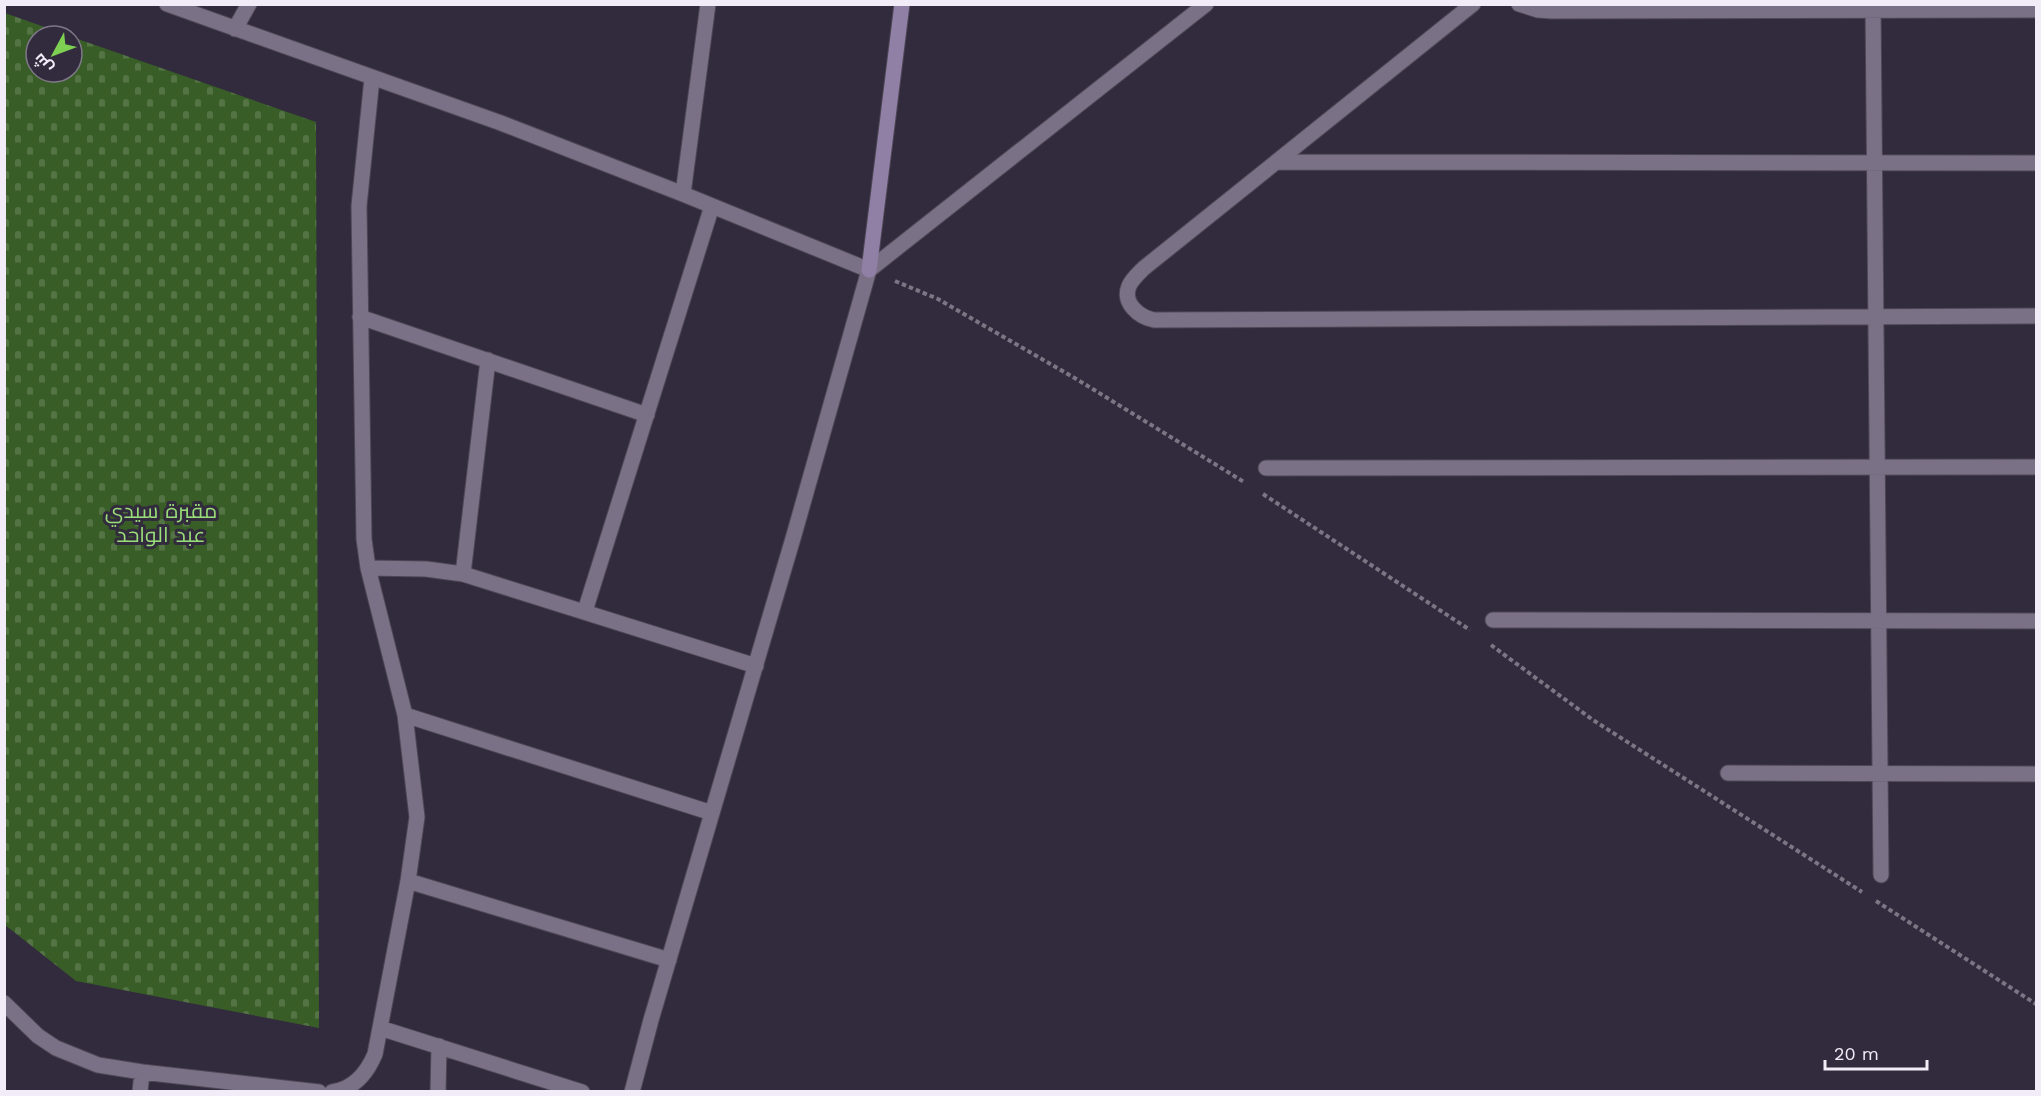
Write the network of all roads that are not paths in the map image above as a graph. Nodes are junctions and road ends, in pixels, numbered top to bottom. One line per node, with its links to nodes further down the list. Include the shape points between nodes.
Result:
1 (168, 4): 12 (street)
2 (249, 4): 12 (street)
3 (708, 4): 17 (street)
4 (902, 4): 19 (street)
5 (1185, 4): 11 (street)
6 (1206, 4): 11 (street)
7 (1473, 4): 14 (street)
8 (1520, 4): 9 (street, via 1552,11)
9 (1873, 7): 10 (street); 15 (street)
10 (2037, 10)
11 (1183, 23): 19 (street)
12 (235, 29): 13 (street)
13 (372, 78): 17 (street); 22 (street, via 359,206)
14 (1276, 162): 15 (street); 21 (street, via 1133,278 1128,297 1137,313 1154,320)
15 (1875, 163): 16 (street); 21 (street)
16 (2037, 163)
17 (683, 194): 18 (street)
18 (712, 206): 19 (street); 24 (street)
19 (869, 270): 34 (street)
20 (2037, 315): 21 (street)
21 (1877, 316): 25 (street)
22 (360, 317): 23 (street); 28 (street, via 364,539)
23 (488, 360): 24 (street); 29 (street)
24 (647, 415): 30 (street)
25 (1878, 467): 26 (street); 27 (street); 32 (street)
26 (2037, 467)
27 (1266, 468)
28 (368, 568): 29 (street); 35 (street)
29 (463, 574): 30 (street)
30 (585, 611): 34 (street)
31 (1492, 620): 32 (street)
32 (1879, 621): 33 (street); 37 (street)
33 (2037, 621)
34 (756, 666): 39 (street)
35 (405, 715): 39 (street); 41 (street, via 417,817)
36 (1728, 773): 37 (street)
37 (1881, 773): 38 (street); 40 (street)
38 (2037, 774)
39 (712, 813): 42 (street)
40 (1881, 875)
41 (408, 881): 42 (street); 44 (street)
42 (669, 960): 53 (street)
43 (4, 1003): 46 (street, via 56,1048 98,1065)
44 (380, 1028): 45 (street); 50 (street, via 369,1068 349,1087)
45 (439, 1046): 51 (street); 52 (street)
46 (141, 1072): 47 (street); 48 (street)
47 (290, 1090): 49 (street)
48 (140, 1092)
49 (319, 1092)
50 (332, 1092)
51 (438, 1092)
52 (582, 1092)
53 (632, 1092)

